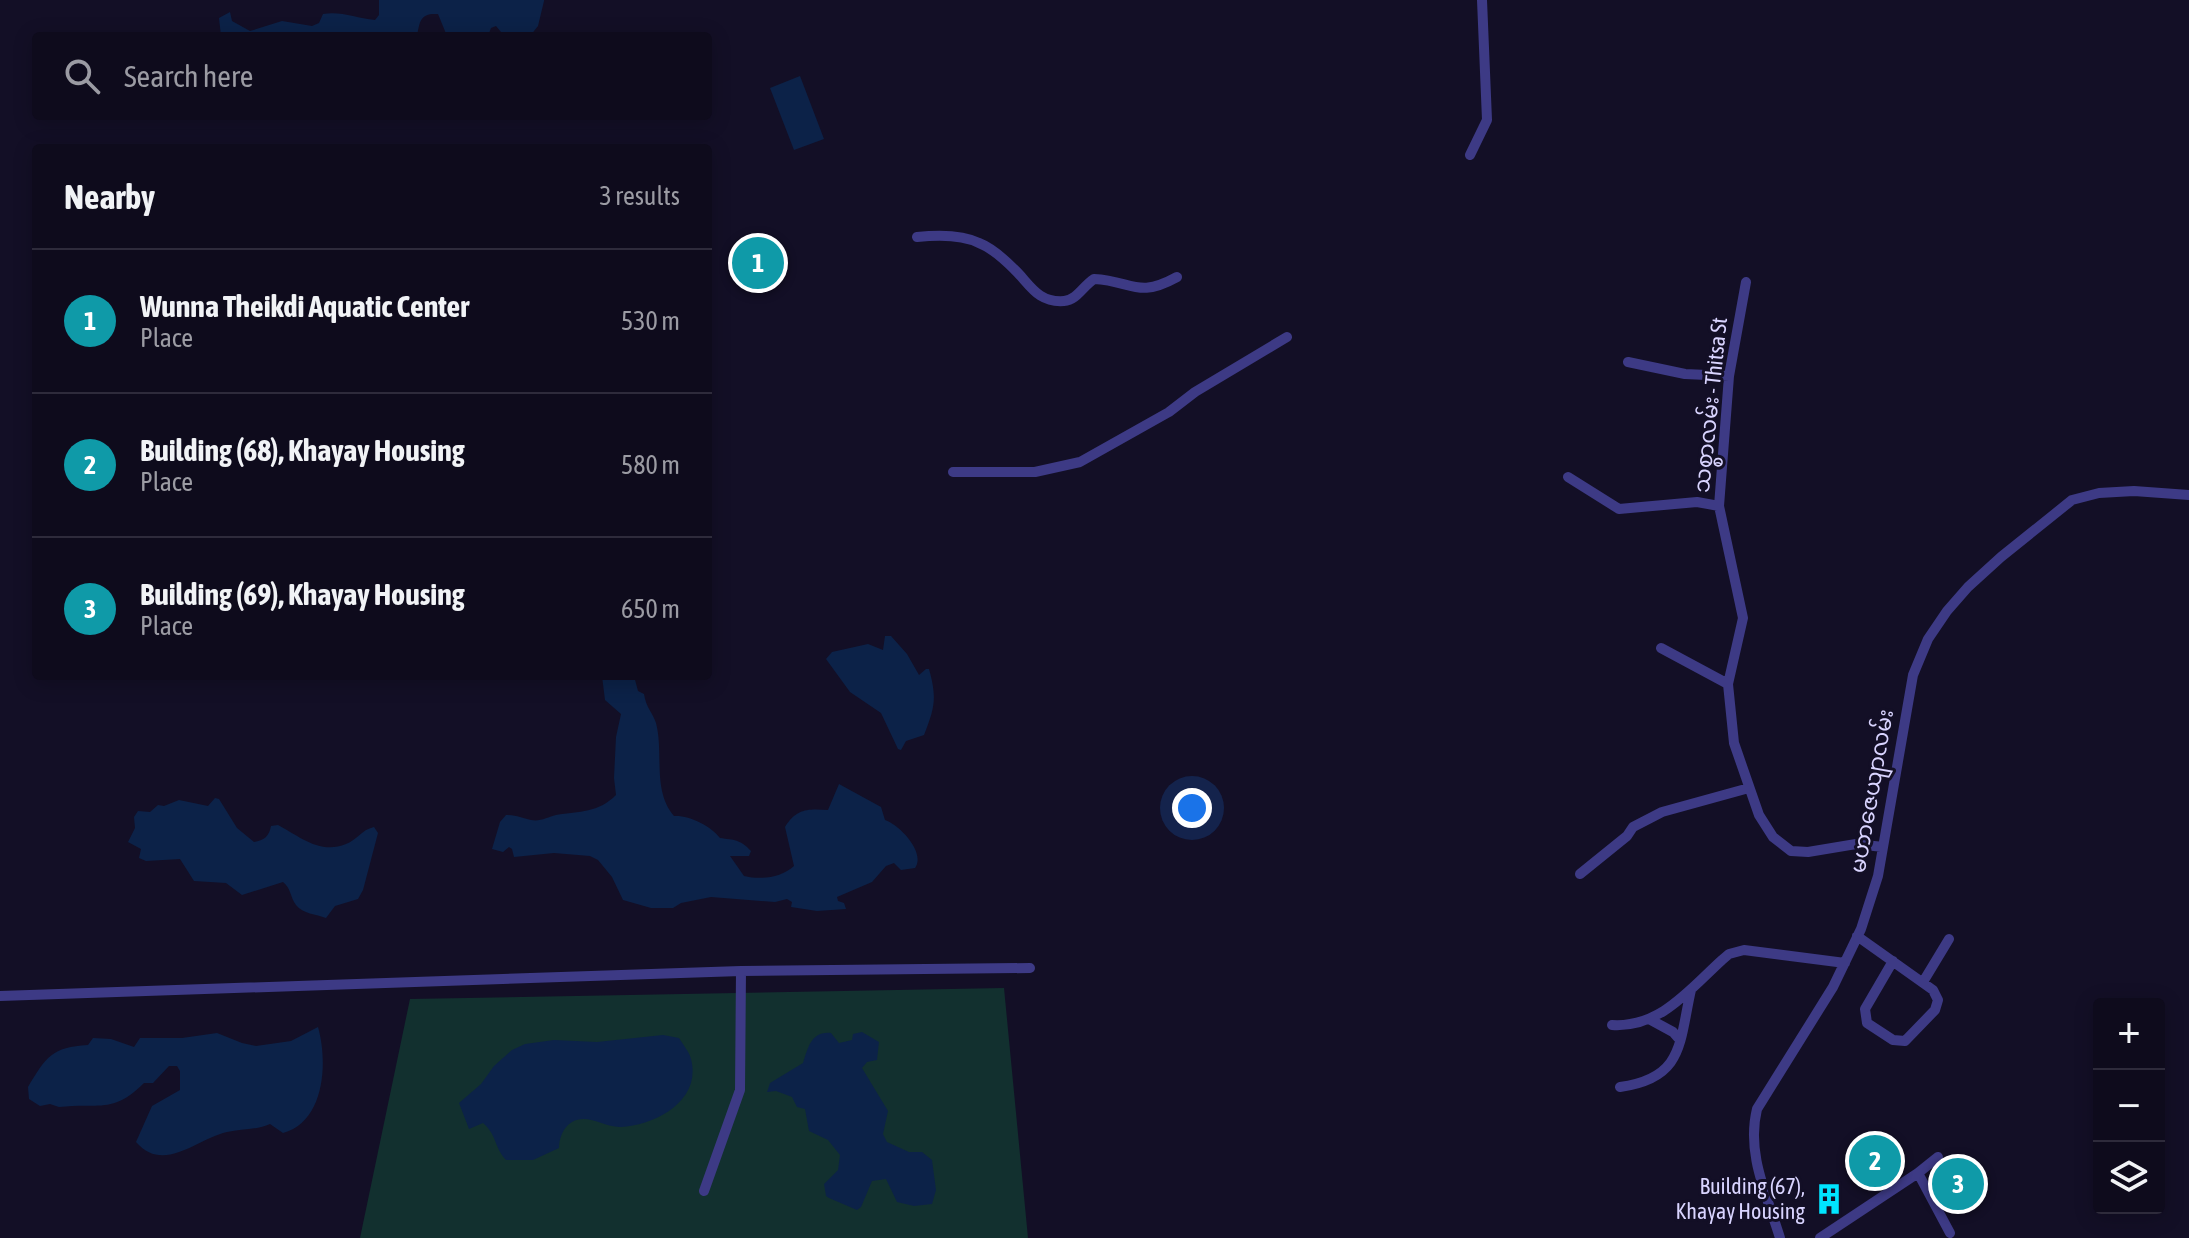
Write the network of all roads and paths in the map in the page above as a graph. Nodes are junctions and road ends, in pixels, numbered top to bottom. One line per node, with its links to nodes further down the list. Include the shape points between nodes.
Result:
1 (1482, 0): 2 (street, via 1487,120)
2 (1470, 155)
3 (917, 237): 4 (street, via 977,241 1016,270 1028,288 1054,300 1067,301 1094,279 1142,290)
4 (1177, 277)
5 (1746, 282): 8 (street, သစ္စာလမ်း - Thitsa St)
6 (1287, 337): 9 (street, via 1080,462 1035,472)
7 (1628, 362): 8 (street, via 1685,374)
8 (1729, 376): 12 (street, သစ္စာလမ်း - Thitsa St)
9 (953, 472)
10 (1568, 477): 12 (street, via 1619,509 1697,502)
11 (2189, 495): 16 (street, မဟာဇေယျာလမ်း, via 2099,493 2072,500 1958,599 1928,639 1913,675)
12 (1719, 506): 14 (street, သစ္စာလမ်း - Thitsa St, via 1743,618)
13 (1661, 648): 14 (street)
14 (1728, 684): 15 (street, သစ္စာလမ်း - Thitsa St, via 1734,743)
15 (1749, 788): 16 (street, သစ္စာလမ်း - Thitsa St, via 1773,837 1791,851 1856,844); 17 (street, via 1662,812 1633,827)
16 (1883, 847): 18 (street, မဟာဇေယျာလမ်း)
17 (1580, 874)
18 (1857, 936): 20 (street); 21 (street, မဟာဇေယျာလမ်း)
19 (1949, 939): 24 (street)
20 (1893, 961): 24 (street); 24 (street, via 1865,1009 1867,1023 1893,1040 1905,1041 1935,1010 1938,1000)
21 (1845, 963): 25 (street, via 1744,950 1729,954); 35 (street, မဟာဇေယျာလမ်း, via 1757,1109 1753,1153)
22 (1030, 968): 23 (street)
23 (741, 971): 26 (street); 33 (street, via 740,1090)
24 (1923, 982)
25 (1691, 988): 27 (street); 29 (street)
26 (0, 996)
27 (1651, 1020): 28 (street); 29 (street)
28 (1612, 1025)
29 (1680, 1040): 30 (street, via 1666,1070)
30 (1620, 1087)
31 (1938, 1157): 32 (street)
32 (1918, 1173): 34 (street); 36 (street)
33 (704, 1191)
34 (1950, 1233)
35 (1780, 1238)
36 (1820, 1238)

